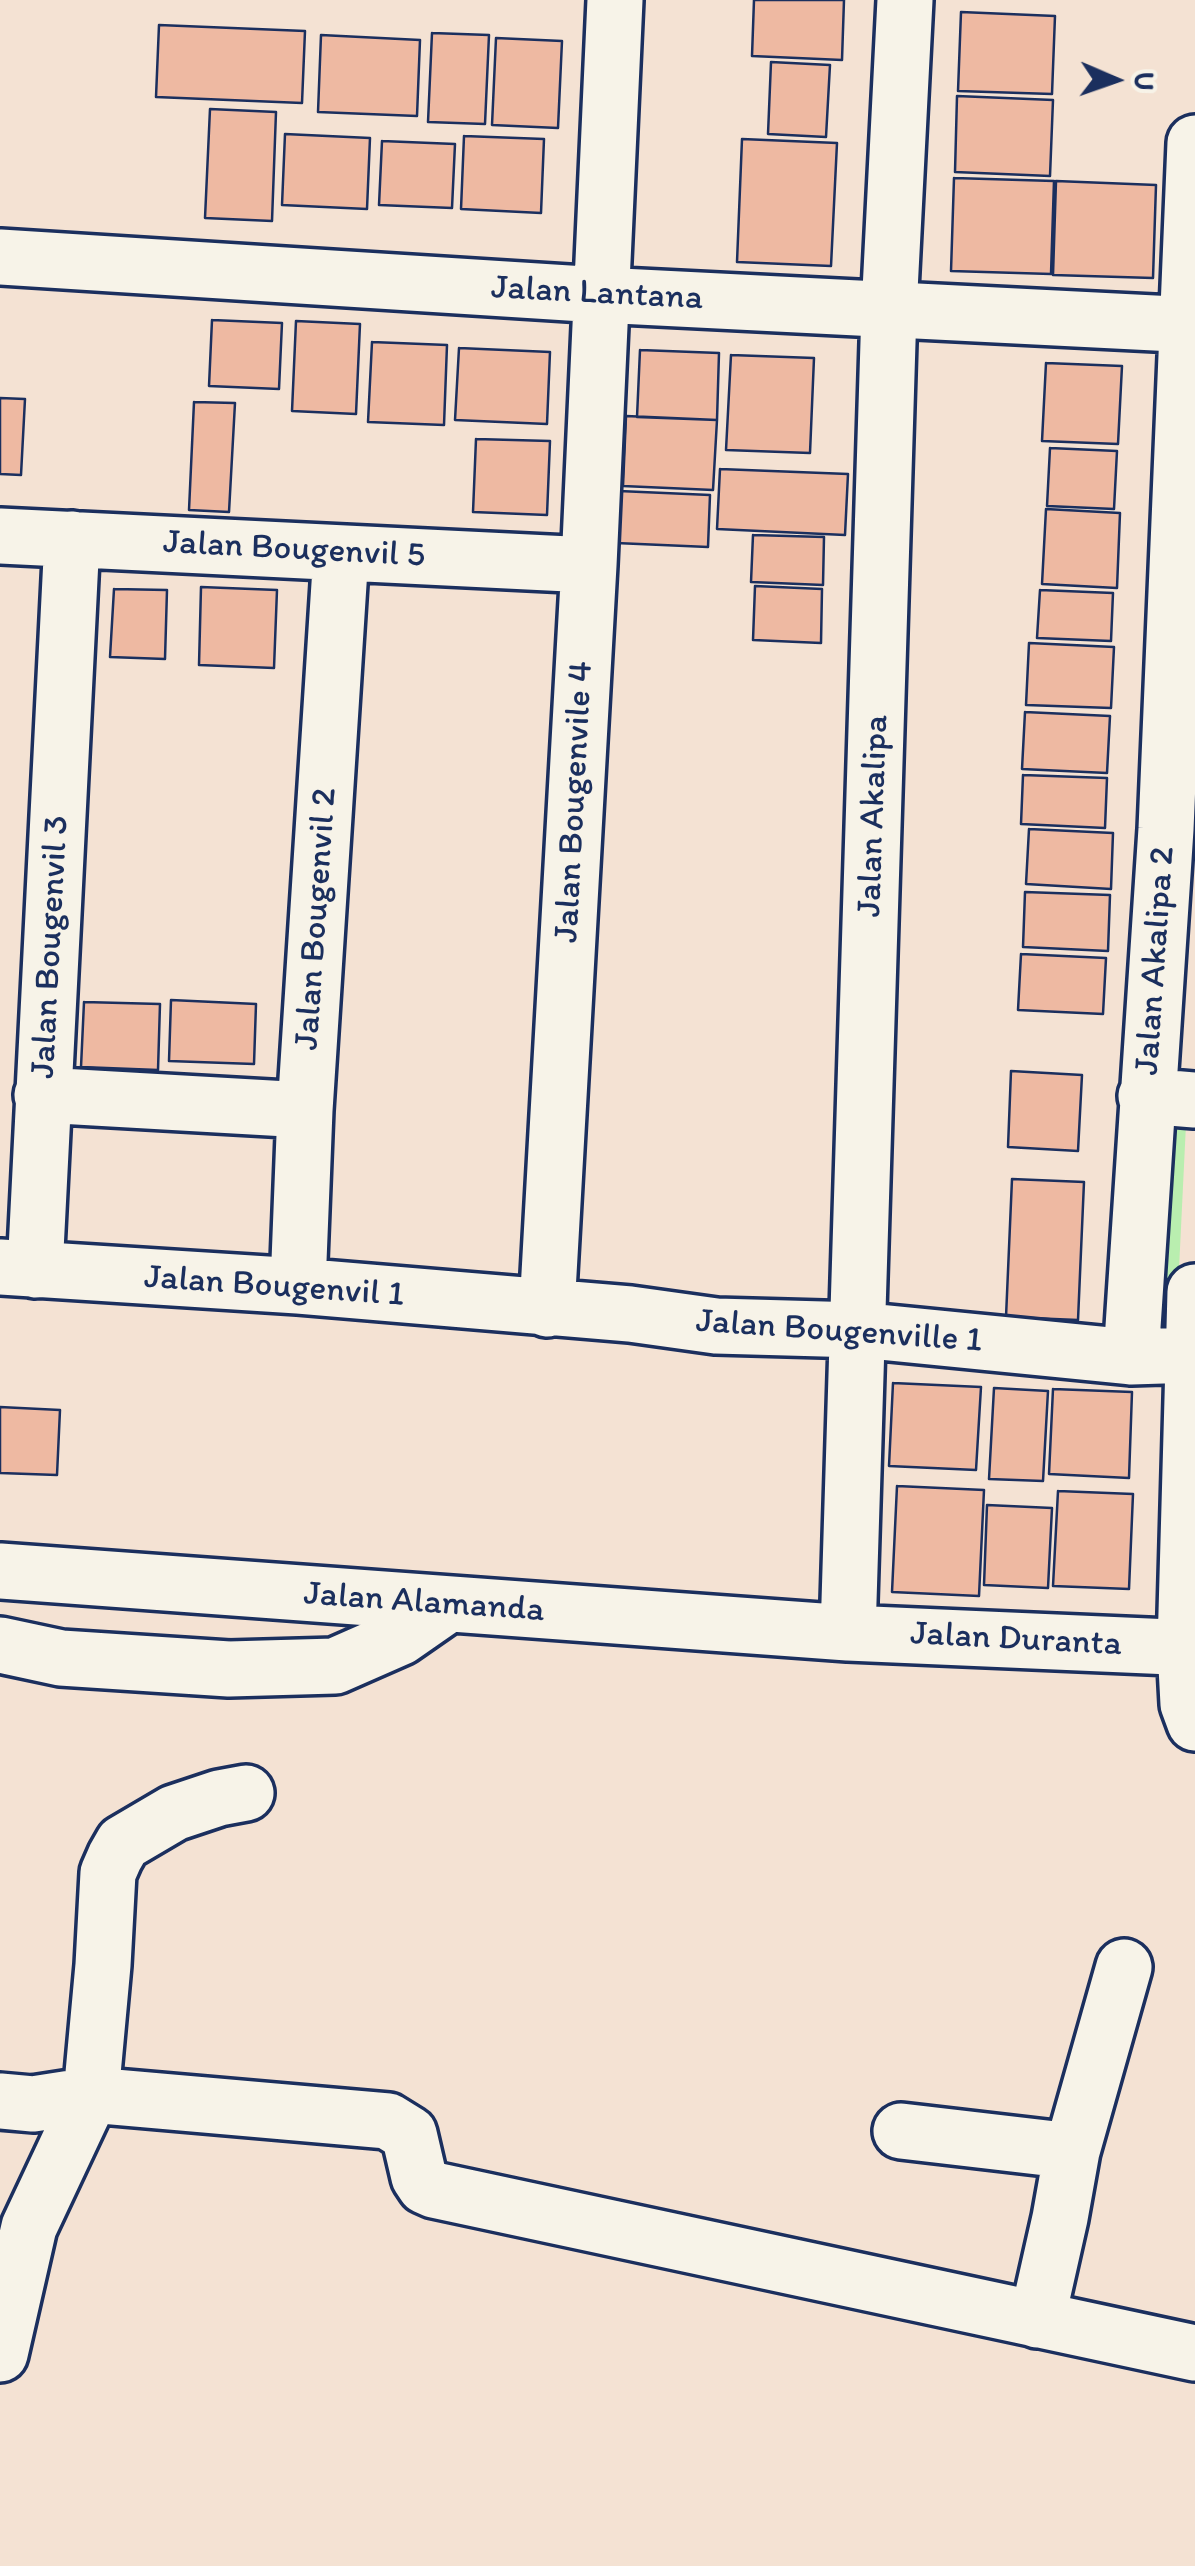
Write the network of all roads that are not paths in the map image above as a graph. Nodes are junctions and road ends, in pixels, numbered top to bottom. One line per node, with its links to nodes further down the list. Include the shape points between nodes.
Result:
1 (615, 0): 5 (street, Jalan Bougenvile 4)
2 (905, 0): 6 (street, Jalan Akalipa)
3 (1195, 143): 7 (street, Jalan Akalipa 2)
4 (0, 257): 5 (street, Jalan Lantana)
5 (600, 295): 6 (street, Jalan Lantana); 11 (street, Jalan Bougenvile 4)
6 (889, 310): 7 (street, Jalan Lantana); 20 (street, Jalan Akalipa)
7 (1190, 325): 12 (street, Jalan Akalipa 2)
8 (0, 536): 9 (street, Jalan Bougenvil 5)
9 (72, 540): 10 (street, Jalan Bougenvil 5); 13 (street, Jalan Bougenvil 3)
10 (341, 552): 11 (street, Jalan Bougenvil 5); 15 (street, Jalan Bougenvil 2)
11 (589, 565): 19 (street, Jalan Bougenvile 4)
12 (1180, 829): 14 (street, Jalan Akalipa 2)
13 (42, 1095): 15 (street, Jalan Bougenvil 3); 16 (street)
14 (1170, 1098): 22 (street, Jalan Akalipa 2)
15 (304, 1110): 17 (street, Jalan Bougenvil 2)
16 (17, 1268): 17 (street, Jalan Bougenvil 1)
17 (298, 1286): 19 (street, Jalan Bougenvil 1)
18 (1195, 1292): 21 (street)
19 (547, 1309): 20 (street, Jalan Bougenville 1, via 716,1326)
20 (859, 1330): 22 (street, Jalan Bougenville 1); 25 (street, Jalan Akalipa)
21 (1193, 1355): 22 (street, Jalan Bougenville 1); 27 (street)
22 (1131, 1356)
23 (0, 1571): 24 (street, Jalan Alamanda)
24 (447, 1604): 25 (street, Jalan Alamanda); 26 (street, via 401,1637 335,1666 210,1668 60,1658)
25 (848, 1633): 27 (street, Jalan Duranta)
26 (0, 1645)
27 (1190, 1648): 28 (street, via 1188,1704)
28 (1195, 1723)
29 (246, 1793): 31 (street, via 174,1813 123,1843 115,1857 108,1873)
30 (1124, 1966): 34 (street)
31 (91, 2095): 32 (street, via 33,2104); 35 (street, via 388,2121 409,2134 418,2177 434,2190); 36 (street, via 29,2227)
32 (0, 2101)
33 (901, 2131): 34 (street)
34 (1072, 2151): 35 (street)
35 (1037, 2320): 37 (street)
36 (0, 2350)
37 (1195, 2353)

